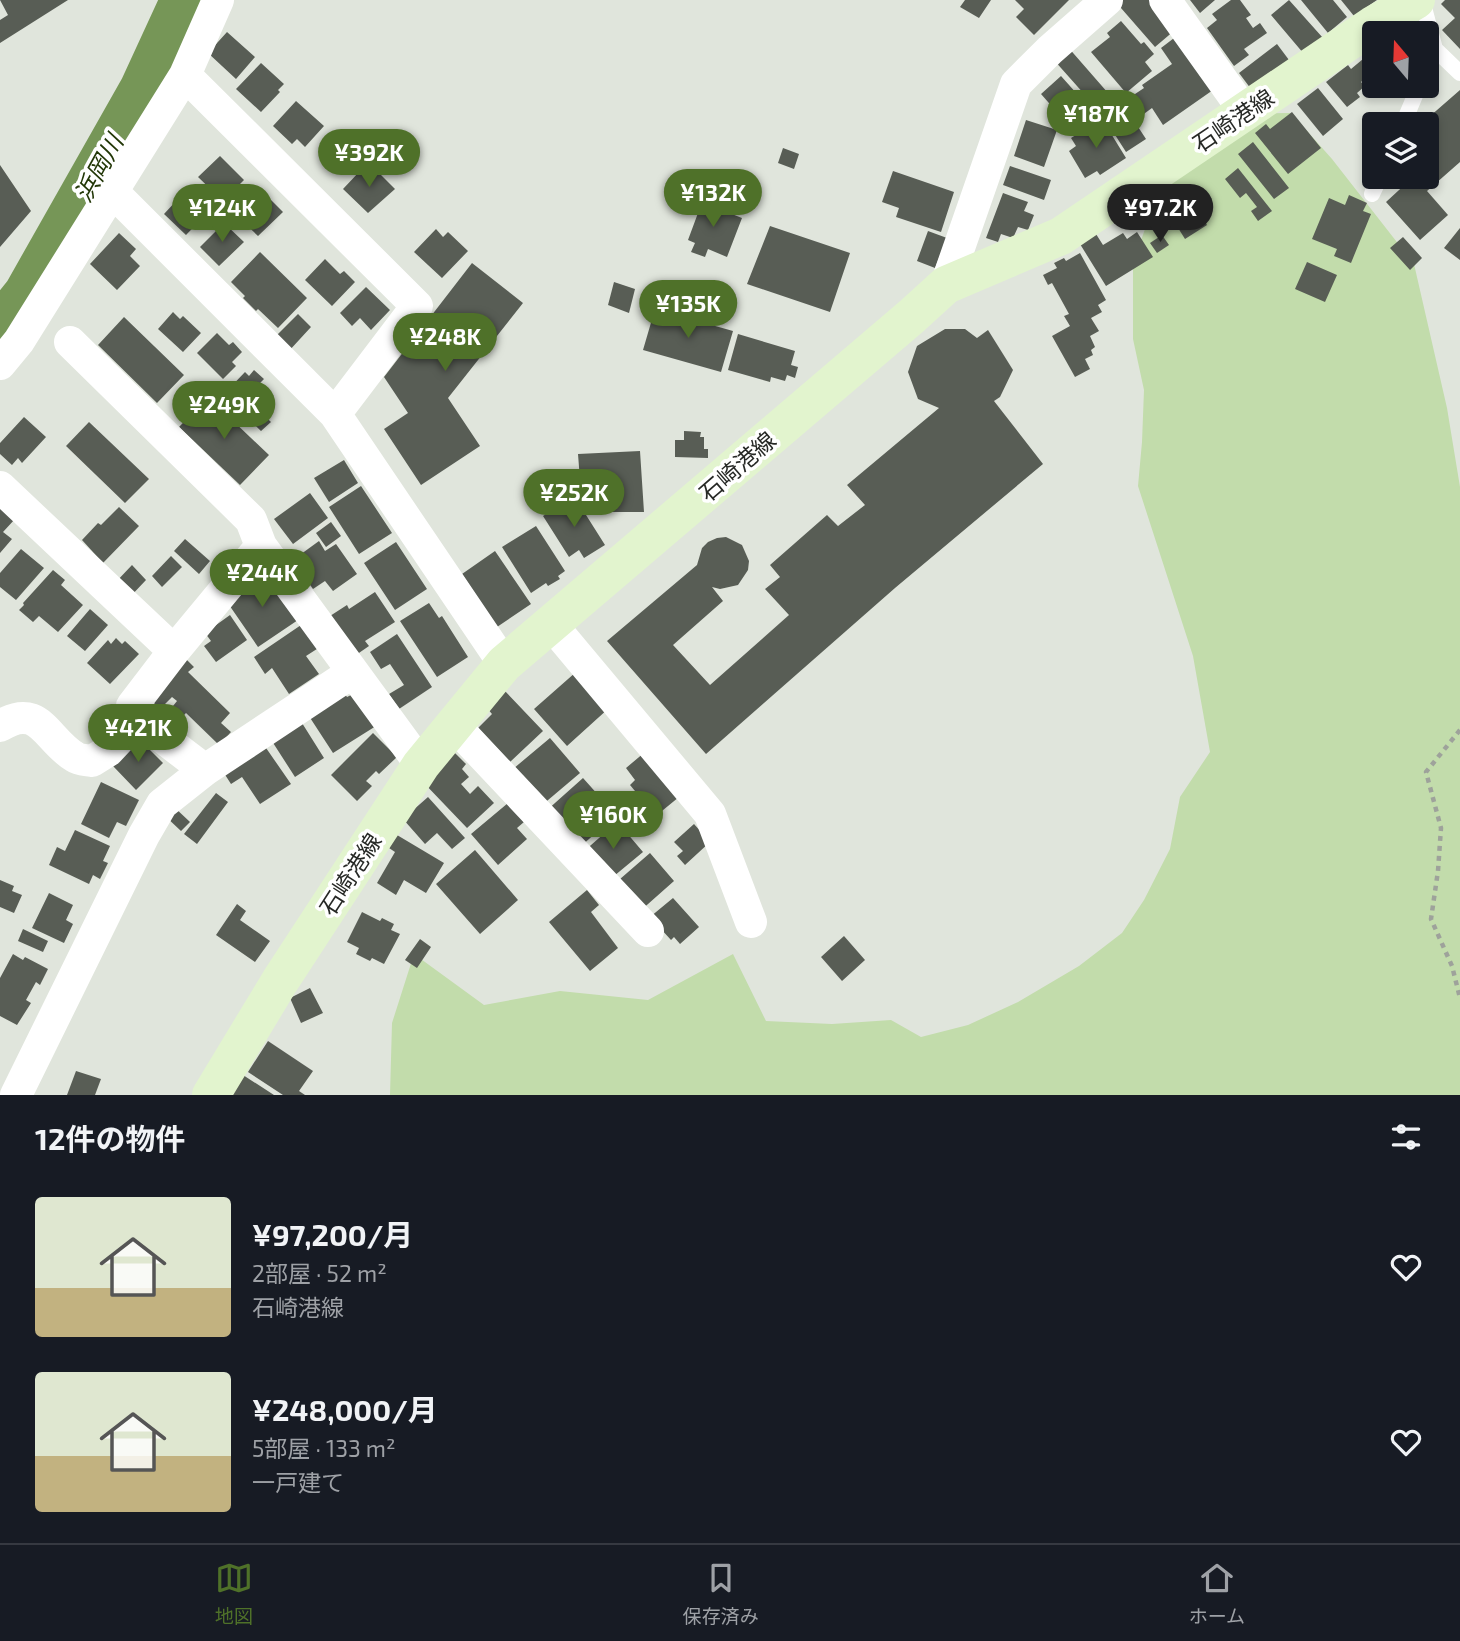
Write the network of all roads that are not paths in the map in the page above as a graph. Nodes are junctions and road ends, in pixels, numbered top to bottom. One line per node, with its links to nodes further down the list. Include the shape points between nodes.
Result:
1 (218, 0): 9 (street)
2 (1107, 0): 14 (street, via 1016,84)
3 (1165, 0): 10 (street)
4 (1416, 0): 10 (main road, 石崎港線)
5 (1422, 0): 6 (lane)
6 (1428, 21)
7 (1439, 53): 8 (lane)
8 (1460, 73)
9 (185, 75): 12 (street); 17 (street, via 417,306)
10 (1245, 112): 14 (main road, 石崎港線, via 1061,236)
11 (1374, 189): 13 (lane)
12 (113, 192): 16 (street); 17 (street)
13 (1372, 194)
14 (946, 285): 20 (main road, 石崎港線)
15 (70, 342): 19 (street, via 251,520)
16 (0, 365)
17 (335, 414): 22 (street)
18 (0, 487): 21 (street)
19 (261, 546): 21 (street); 23 (street)
20 (551, 624): 22 (main road, 石崎港線); 29 (street, via 710,814)
21 (174, 651): 24 (street, via 132,706)
22 (504, 664): 25 (main road, 石崎港線)
23 (354, 672): 27 (street); 28 (street)
24 (138, 719): 26 (street, via 92,761 76,758 34,719 18,717); 28 (street)
25 (454, 725): 27 (main road, 石崎港線); 30 (street)
26 (0, 726)
27 (421, 765): 32 (main road, 石崎港線)
28 (205, 770): 31 (street, via 162,804)
29 (751, 922)
30 (648, 931)
31 (16, 1095)
32 (211, 1095)

